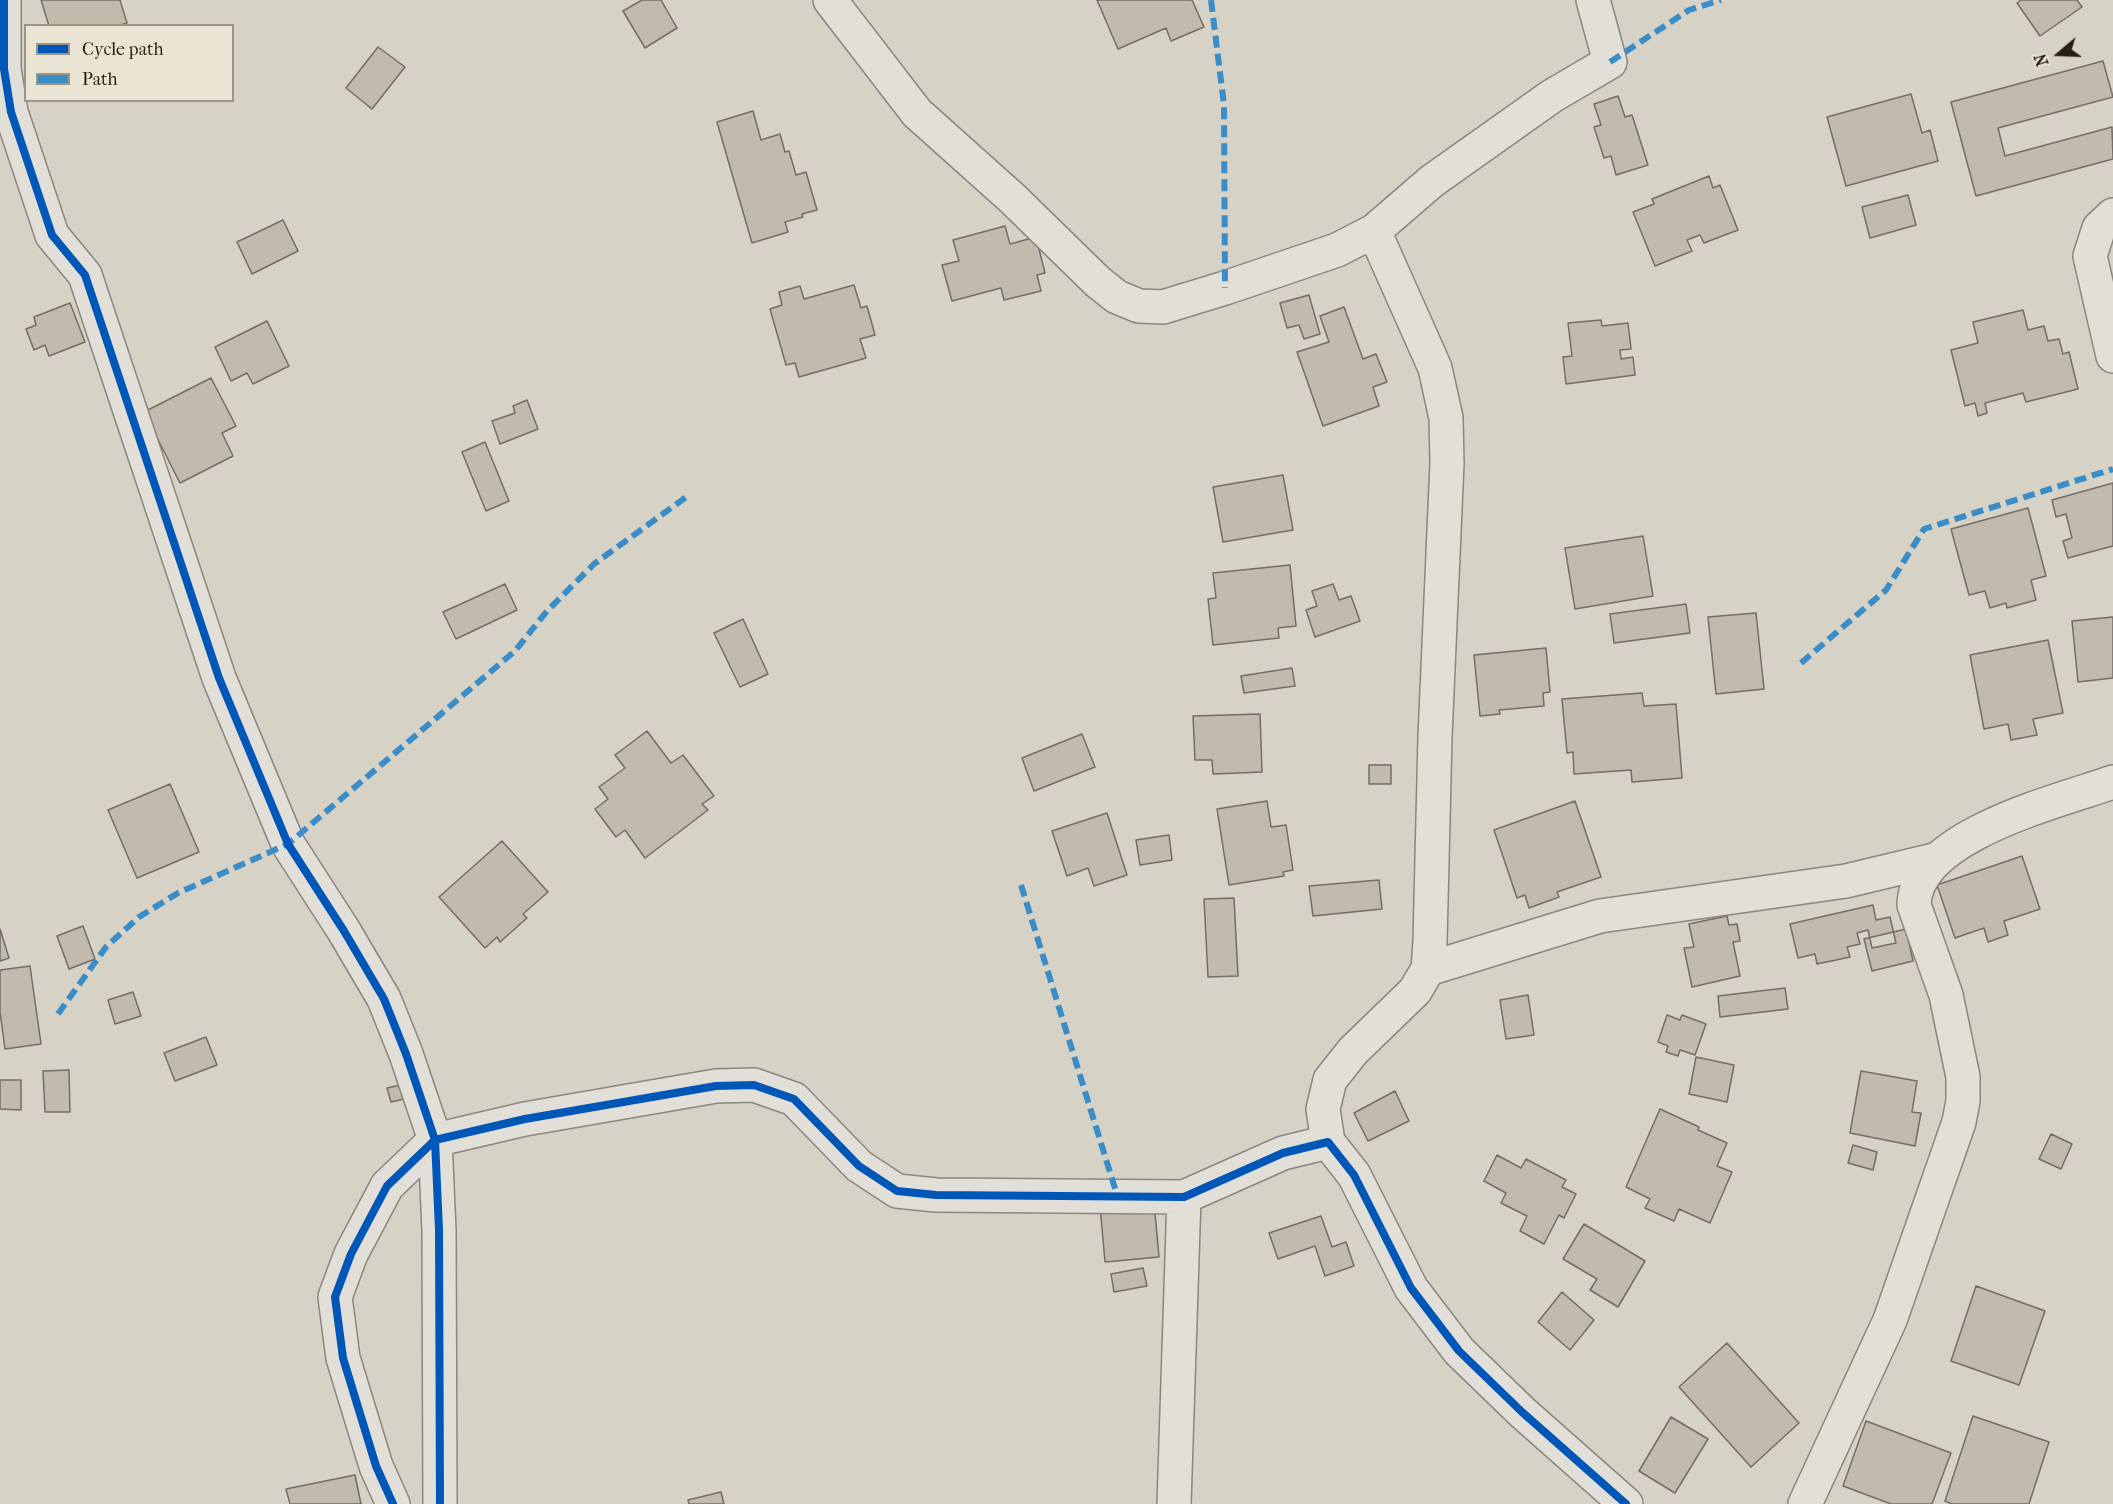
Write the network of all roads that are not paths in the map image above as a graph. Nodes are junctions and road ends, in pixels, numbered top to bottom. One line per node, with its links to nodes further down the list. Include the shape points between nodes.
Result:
1 (4, 0): 10 (street, via 4,69 11,112 52,235 85,275 219,678 288,844 384,999)
2 (830, 0): 5 (street, via 917,113 1098,282 1139,306 1163,307 1225,288 1337,250)
3 (1593, 0): 5 (street, via 1610,62 1552,96 1432,180)
4 (2113, 215): 6 (street, via 2099,228 2090,256)
5 (1374, 231): 9 (street, via 1435,368 1446,418)
6 (2113, 356)
7 (2113, 782): 8 (street, via 1988,825)
8 (1938, 859): 9 (street, via 1846,881 1600,916); 17 (street, via 1917,885 1914,905 1946,996 1964,1077 1959,1122 1890,1320)
9 (1428, 969): 11 (street, via 1415,991 1353,1051 1330,1080 1323,1109)
10 (435, 1140): 12 (street, via 525,1119 716,1086 754,1084 794,1099 859,1166 897,1191); 13 (street, via 387,1186 351,1254 335,1298 343,1358 376,1466); 14 (street)
11 (1328, 1142): 12 (street, via 1283,1153); 16 (street, via 1354,1174 1411,1288 1459,1351)
12 (1184, 1197): 15 (street)
13 (393, 1504)
14 (440, 1504)
15 (1174, 1504)
16 (1626, 1504)
17 (1805, 1504)

